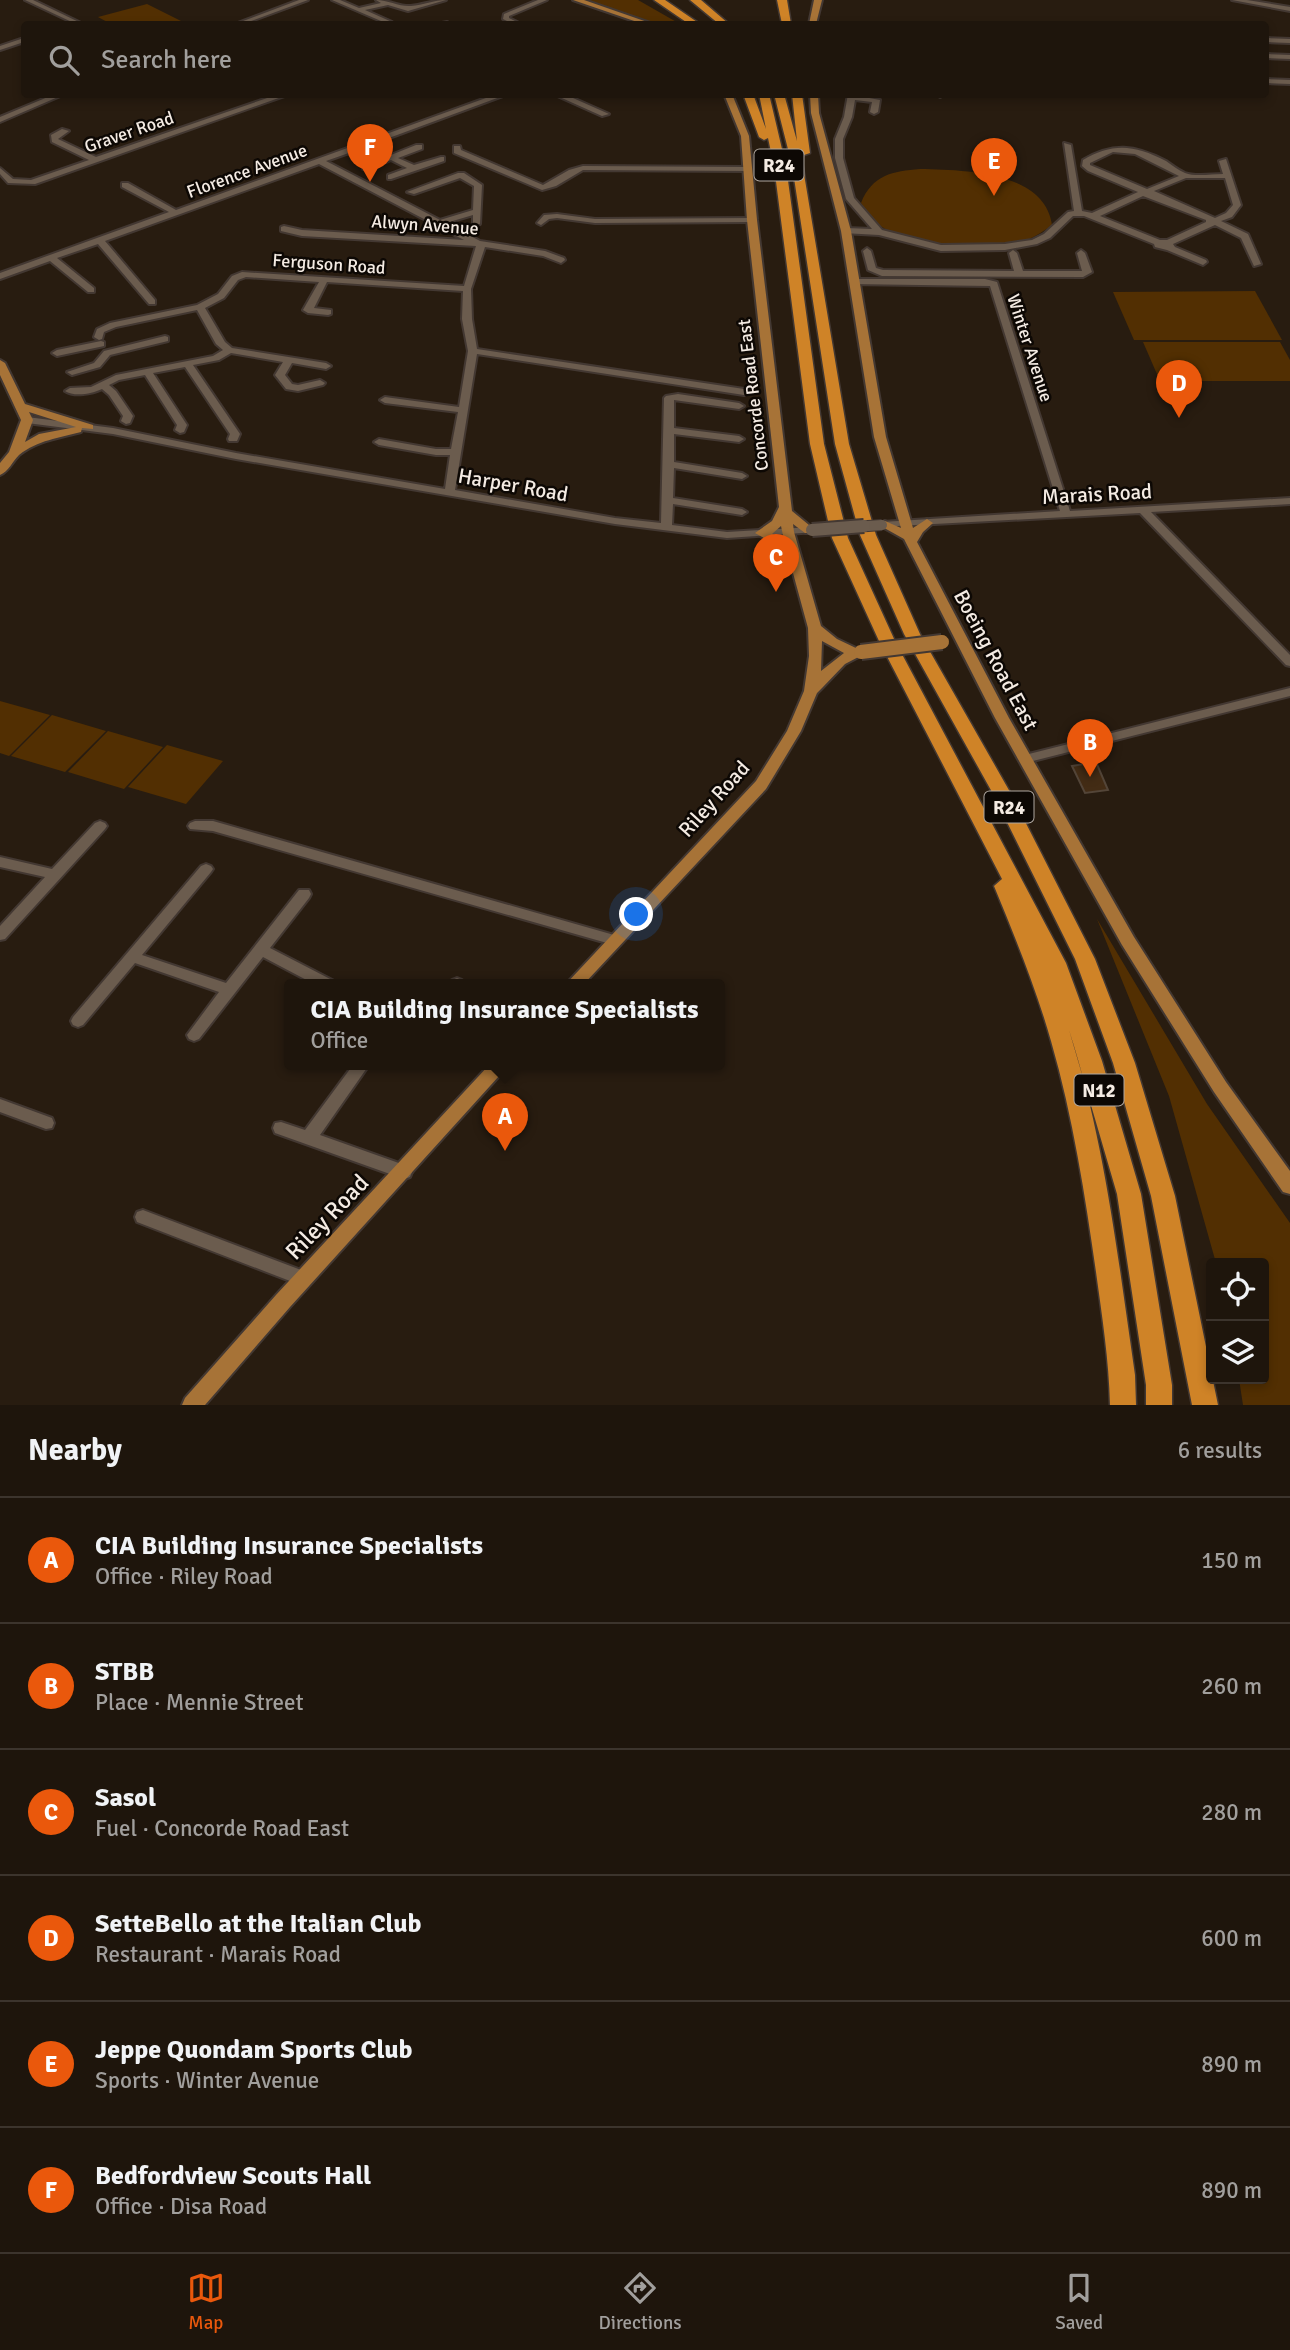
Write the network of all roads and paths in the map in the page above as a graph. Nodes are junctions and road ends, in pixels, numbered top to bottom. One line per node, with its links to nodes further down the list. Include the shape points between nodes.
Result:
1 (28, 0): 18 (street)
2 (305, 0): 19 (street)
3 (335, 0): 16 (street)
4 (443, 0): 15 (street, via 412,9)
5 (544, 0): 21 (street, via 506,16)
6 (577, 0): 22 (main road)
7 (652, 0): 23 (highway)
8 (659, 0): 24 (highway)
9 (695, 0): 25 (highway)
10 (711, 0): 25 (highway)
11 (782, 0): 26 (highway)
12 (795, 0): 27 (highway)
13 (818, 0): 28 (main road)
14 (1235, 0): 17 (street)
15 (382, 2): 16 (street)
16 (358, 10): 20 (street)
17 (1289, 10)
18 (74, 21)
19 (246, 21)
20 (385, 21)
21 (514, 21)
22 (640, 21)
23 (689, 21)
24 (690, 21)
25 (729, 21)
26 (788, 21)
27 (790, 21)
28 (813, 21)
29 (1269, 40): 31 (street)
30 (21, 41): 32 (street)
31 (1290, 41)
32 (0, 48)
33 (1269, 56): 34 (street)
34 (1290, 57)
35 (1269, 81): 36 (street)
36 (1290, 82)
37 (52, 98): 51 (street)
38 (275, 98): 59 (street, Graver Road)
39 (494, 98): 53 (street, Florence Avenue)
40 (566, 98): 50 (street)
41 (730, 98): 64 (main road, Concorde Road East, via 745,136)
42 (750, 98): 91 (highway)
43 (765, 98): 91 (highway, R24, via 780,166)
44 (780, 98): 81 (highway, R24)
45 (798, 98): 81 (highway, via 806,164)
46 (814, 98): 90 (main road, Boeing Road East)
47 (852, 98): 89 (street, via 839,139 839,158 850,200)
48 (864, 98): 49 (street, via 876,100)
49 (874, 112)
50 (605, 114)
51 (0, 120)
52 (65, 131): 59 (street, via 55,140)
53 (364, 145): 57 (street); 60 (street, Florence Avenue)
54 (1067, 145): 78 (street)
55 (419, 147): 57 (street)
56 (457, 148): 66 (street)
57 (391, 157): 62 (street); 63 (street)
58 (441, 159): 63 (street)
59 (96, 160): 70 (street, Graver Road)
60 (320, 161): 77 (street, Florence Avenue); 85 (street)
61 (1223, 161): 68 (street)
62 (366, 167)
63 (414, 168): 69 (street)
64 (747, 169): 72 (street, via 579,169); 83 (main road, Concorde Road East)
65 (0, 170): 70 (street)
66 (515, 176): 72 (street, via 537,187)
67 (1185, 176): 68 (street); 74 (street); 74 (street, via 1140,151 1110,151 1085,163)
68 (1226, 176): 84 (street, via 1236,208)
69 (391, 177)
70 (20, 183)
71 (125, 185): 77 (street)
72 (550, 187): 75 (street, via 551,193)
73 (411, 192): 76 (street, via 461,175 478,185)
74 (1146, 192): 79 (street); 84 (street)
75 (541, 199)
76 (477, 211): 85 (street); 87 (street)
77 (176, 213): 92 (street, Florence Avenue)
78 (1078, 213): 79 (street); 95 (street, via 1034,242)
79 (1095, 215): 94 (street)
80 (594, 216): 82 (street)
81 (806, 216): 199 (highway, R24, via 842,444 868,535 912,634 1002,792 1085,959 1124,1063 1163,1196)
82 (648, 220): 83 (street); 86 (street, via 557,216)
83 (752, 220): 149 (main road, Concorde Road East)
84 (1214, 221): 94 (street); 102 (street, via 1245,236)
85 (439, 223): 93 (street)
86 (541, 223)
87 (476, 224)
88 (284, 229): 93 (street, Alwyn Avenue)
89 (883, 234): 90 (street); 95 (street)
90 (846, 235): 107 (main road, Boeing Road East)
91 (788, 236): 170 (highway, R24, via 817,444 840,538 887,641)
92 (100, 241): 99 (street, Florence Avenue); 110 (street)
93 (481, 244): 100 (street, Alwyn Avenue, via 553,254); 108 (street)
94 (1162, 247): 101 (street)
95 (941, 248): 103 (street)
96 (867, 251): 103 (street, via 872,270 877,272)
97 (1013, 253): 104 (street)
98 (1081, 253): 104 (street, via 1086,273)
99 (51, 258): 105 (street, Florence Avenue); 109 (street)
100 (561, 260)
101 (1203, 262)
102 (1257, 264)
103 (947, 273): 104 (street)
104 (1019, 273)
105 (0, 276)
106 (324, 280): 108 (street, Ferguson Road); 111 (street, Ferguson Road, via 242,275 230,281 221,296); 112 (street, via 308,310)
107 (853, 282): 152 (street, Winter Avenue, via 993,284); 156 (main road, Boeing Road East, via 880,437)
108 (467, 289): 117 (street)
109 (91, 290)
110 (152, 302)
111 (200, 307): 113 (street, Ferguson Road); 116 (street)
112 (328, 312)
113 (113, 325): 115 (street)
114 (165, 339): 115 (street)
115 (102, 345): 118 (street); 124 (street, via 97,365)
116 (229, 350): 119 (street); 121 (street, via 216,358)
117 (473, 351): 128 (street); 132 (street)
118 (57, 353)
119 (289, 360): 122 (street); 125 (street, via 280,375 289,387)
120 (0, 363): 131 (main road)
121 (187, 363): 123 (street); 138 (street, via 235,434)
122 (326, 366)
123 (147, 371): 126 (street, via 116,378); 136 (street)
124 (72, 372)
125 (320, 383)
126 (104, 386): 127 (street); 133 (street, via 128,416)
127 (70, 391)
128 (744, 392)
129 (385, 400): 132 (street)
130 (739, 406): 137 (street, via 671,397)
131 (23, 407): 134 (main road); 135 (main road)
132 (463, 410): 141 (street)
133 (126, 421)
134 (27, 422): 135 (street, Harper Road); 142 (main road)
135 (83, 428): 142 (main road, via 43,436); 146 (street, Harper Road)
136 (180, 430)
137 (668, 430): 139 (street); 143 (street)
138 (233, 439)
139 (739, 439)
140 (379, 442): 141 (street)
141 (456, 452): 146 (street)
142 (15, 453): 144 (main road)
143 (668, 464): 145 (street); 147 (street)
144 (0, 471)
145 (742, 476)
146 (449, 494): 155 (street, Harper Road)
147 (668, 500): 151 (street); 155 (street)
148 (1290, 501): 150 (street, Marais Road)
149 (785, 510): 157 (main road); 158 (main road, Concorde Road East); 159 (main road)
150 (1143, 510): 152 (street, Marais Road); 165 (street)
151 (742, 512)
152 (1066, 515): 153 (street, Marais Road)
153 (926, 523): 156 (main road, via 918,530)
154 (885, 525): 156 (main road); 156 (main road); 157 (street, Harper Road, bridge)
155 (666, 527): 159 (street, Harper Road, via 727,535)
156 (907, 529): 161 (main road, Boeing Road East)
157 (809, 530): 158 (street, Harper Road); 160 (main road)
158 (788, 532): 159 (street, Harper Road); 160 (main road, Concorde Road East)
159 (763, 533): 160 (main road)
160 (794, 549): 162 (main road, Concorde Road East)
161 (953, 627): 163 (main road); 166 (main road, Boeing Road East)
162 (815, 628): 164 (main road, via 832,642); 167 (main road, Concorde Road East)
163 (943, 641): 164 (main road, bridge); 166 (main road, via 958,649)
164 (857, 652): 167 (main road, via 830,669)
165 (1290, 662)
166 (988, 690): 169 (main road, Boeing Road East)
167 (811, 691): 178 (main road, Riley Road, via 794,732 761,785)
168 (1290, 692): 169 (street)
169 (1025, 759): 193 (main road, Boeing Road East, via 1128,941 1220,1087)
170 (969, 797): 197 (highway, R24, via 1037,966 1069,1064 1096,1185); 198 (highway, N12, via 1056,963 1091,1061 1129,1194)
171 (100, 826): 175 (street)
172 (195, 826): 178 (street, via 213,826)
173 (0, 862): 175 (street)
174 (206, 869): 180 (street)
175 (55, 875): 177 (street)
176 (304, 894): 179 (street)
177 (0, 935)
178 (614, 940): 182 (main road, Riley Road)
179 (262, 950): 181 (street); 183 (street)
180 (132, 957): 183 (street); 184 (street)
181 (318, 979)
182 (578, 979)
183 (228, 989): 185 (street)
184 (78, 1021)
185 (194, 1035)
186 (358, 1070): 191 (street)
187 (496, 1070): 192 (main road, Riley Road)
188 (0, 1105): 189 (street)
189 (46, 1123)
190 (281, 1128): 191 (street)
191 (310, 1136): 192 (street)
192 (404, 1172): 195 (main road, Riley Road)
193 (1290, 1186)
194 (143, 1217): 195 (street)
195 (303, 1278): 196 (main road, Riley Road)
196 (192, 1405)
197 (1123, 1405)
198 (1159, 1405)
199 (1205, 1405)

